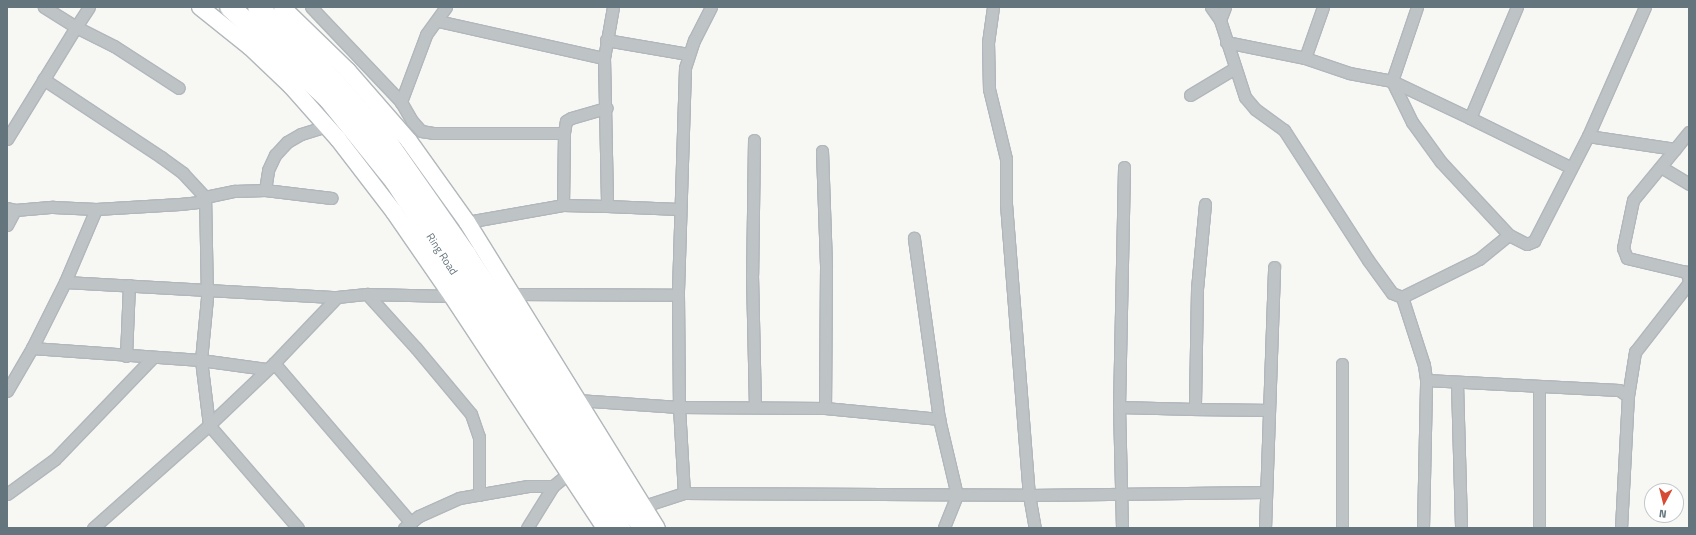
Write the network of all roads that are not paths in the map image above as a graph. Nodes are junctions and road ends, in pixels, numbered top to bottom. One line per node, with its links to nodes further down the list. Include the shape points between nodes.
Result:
1 (44, 7): 20 (street)
2 (89, 7): 20 (street)
3 (200, 7): 34 (street, via 276,72)
4 (230, 7): 104 (highway, Ring Road, via 328,98 395,181)
5 (258, 7): 105 (highway, Ring Road, via 334,82 387,142 466,255)
6 (282, 7): 55 (street, via 318,40 380,106 409,141)
7 (311, 7): 31 (street)
8 (446, 7): 19 (street)
9 (613, 7): 21 (street)
10 (711, 7): 23 (street)
11 (994, 7): 97 (street, via 988,42 990,88 1006,159 1006,204)
12 (1211, 7): 18 (street)
13 (1225, 7): 18 (street)
14 (1323, 7): 25 (street)
15 (1417, 7): 28 (street)
16 (1517, 7): 33 (street)
17 (1645, 7): 37 (street)
18 (1220, 20): 22 (street)
19 (438, 21): 24 (street); 31 (street, via 426,35)
20 (76, 27): 27 (street); 29 (street, via 114,46)
21 (606, 40): 23 (street); 24 (street)
22 (1226, 42): 25 (street); 26 (street)
23 (688, 54): 54 (street)
24 (604, 58): 32 (street)
25 (1305, 58): 28 (street, via 1349,73)
26 (1235, 68): 30 (street); 68 (street, via 1245,97 1255,109 1284,130 1368,260 1392,293)
27 (44, 79): 38 (street); 47 (street, via 183,173)
28 (1392, 81): 33 (street); 57 (street, via 1412,122 1441,162)
29 (179, 88)
30 (1190, 95)
31 (401, 102): 36 (street, via 421,131)
32 (606, 108): 36 (street, via 571,118 566,122); 51 (street)
33 (1470, 118): 43 (street)
34 (327, 126): 46 (street, via 300,134 287,142 275,155 268,170); 67 (street, via 394,212)
35 (1689, 132): 40 (street)
36 (564, 133): 50 (street)
37 (1588, 136): 40 (street); 43 (street)
38 (7, 139)
39 (754, 140): 83 (street, via 752,275)
40 (1674, 149): 44 (street)
41 (822, 151): 84 (street, via 826,267)
42 (1124, 167): 82 (street)
43 (1570, 167): 57 (street, via 1534,241 1527,244)
44 (1661, 167): 45 (street); 79 (street, via 1633,200 1623,253 1626,258 1686,272 1689,279 1688,284 1635,352)
45 (1689, 184)
46 (265, 190): 47 (street, via 234,191); 48 (street)
47 (205, 197): 53 (street, via 198,202 180,204); 62 (street)
48 (332, 198)
49 (1205, 204): 85 (street, via 1197,289)
50 (563, 205): 51 (street); 55 (street)
51 (607, 206): 54 (street)
52 (11, 209): 53 (street); 56 (street)
53 (96, 209): 60 (street)
54 (679, 209): 65 (street)
55 (467, 222): 64 (street)
56 (7, 225)
57 (1509, 235): 68 (street, via 1479,259)
58 (914, 238): 87 (street)
59 (1274, 267): 86 (street)
60 (65, 282): 61 (street); 69 (street)
61 (129, 285): 62 (street); 70 (street)
62 (208, 289): 66 (street, via 249,294); 72 (street)
63 (367, 294): 66 (street); 67 (street); 95 (street, via 471,414 479,438)
64 (512, 294): 65 (street); 80 (street)
65 (678, 295): 81 (street)
66 (336, 296): 74 (street)
67 (452, 296): 89 (street)
68 (1402, 297): 75 (street, via 1424,365)
69 (32, 348): 70 (street); 78 (street)
70 (126, 356): 71 (street)
71 (154, 357): 72 (street); 94 (street, via 55,459)
72 (201, 360): 74 (street); 88 (street)
73 (1342, 364): 111 (street)
74 (270, 366): 88 (street); 99 (street)
75 (1426, 380): 76 (street); 112 (street)
76 (1457, 383): 77 (street); 113 (street)
77 (1539, 387): 79 (street, via 1619,390); 114 (street)
78 (7, 391)
79 (1628, 396): 115 (street)
80 (577, 400): 81 (street); 98 (street)
81 (679, 407): 83 (street); 92 (street)
82 (1119, 407): 85 (street); 93 (street)
83 (755, 408): 84 (street)
84 (825, 408): 87 (street)
85 (1195, 409): 86 (street)
86 (1268, 410): 91 (street)
87 (938, 419): 96 (street)
88 (209, 425): 100 (street); 101 (street)
89 (569, 473): 90 (street); 103 (street)
90 (553, 486): 95 (street, via 528,486); 102 (street)
91 (1265, 492): 93 (street); 110 (street)
92 (684, 493): 96 (street); 98 (street)
93 (1121, 493): 97 (street); 109 (street)
94 (7, 494)
95 (479, 495): 99 (street, via 459,498 419,516)
96 (957, 495): 97 (street); 107 (street)
97 (1029, 495): 108 (street)
98 (644, 506): 106 (street)
99 (407, 525)
100 (94, 528)
101 (298, 528)
102 (527, 528)
103 (605, 528)
104 (620, 528)
105 (643, 528)
106 (657, 528)
107 (944, 528)
108 (1035, 528)
109 (1122, 528)
110 (1264, 528)
111 (1342, 528)
112 (1423, 528)
113 (1461, 528)
114 (1539, 528)
115 (1621, 528)

